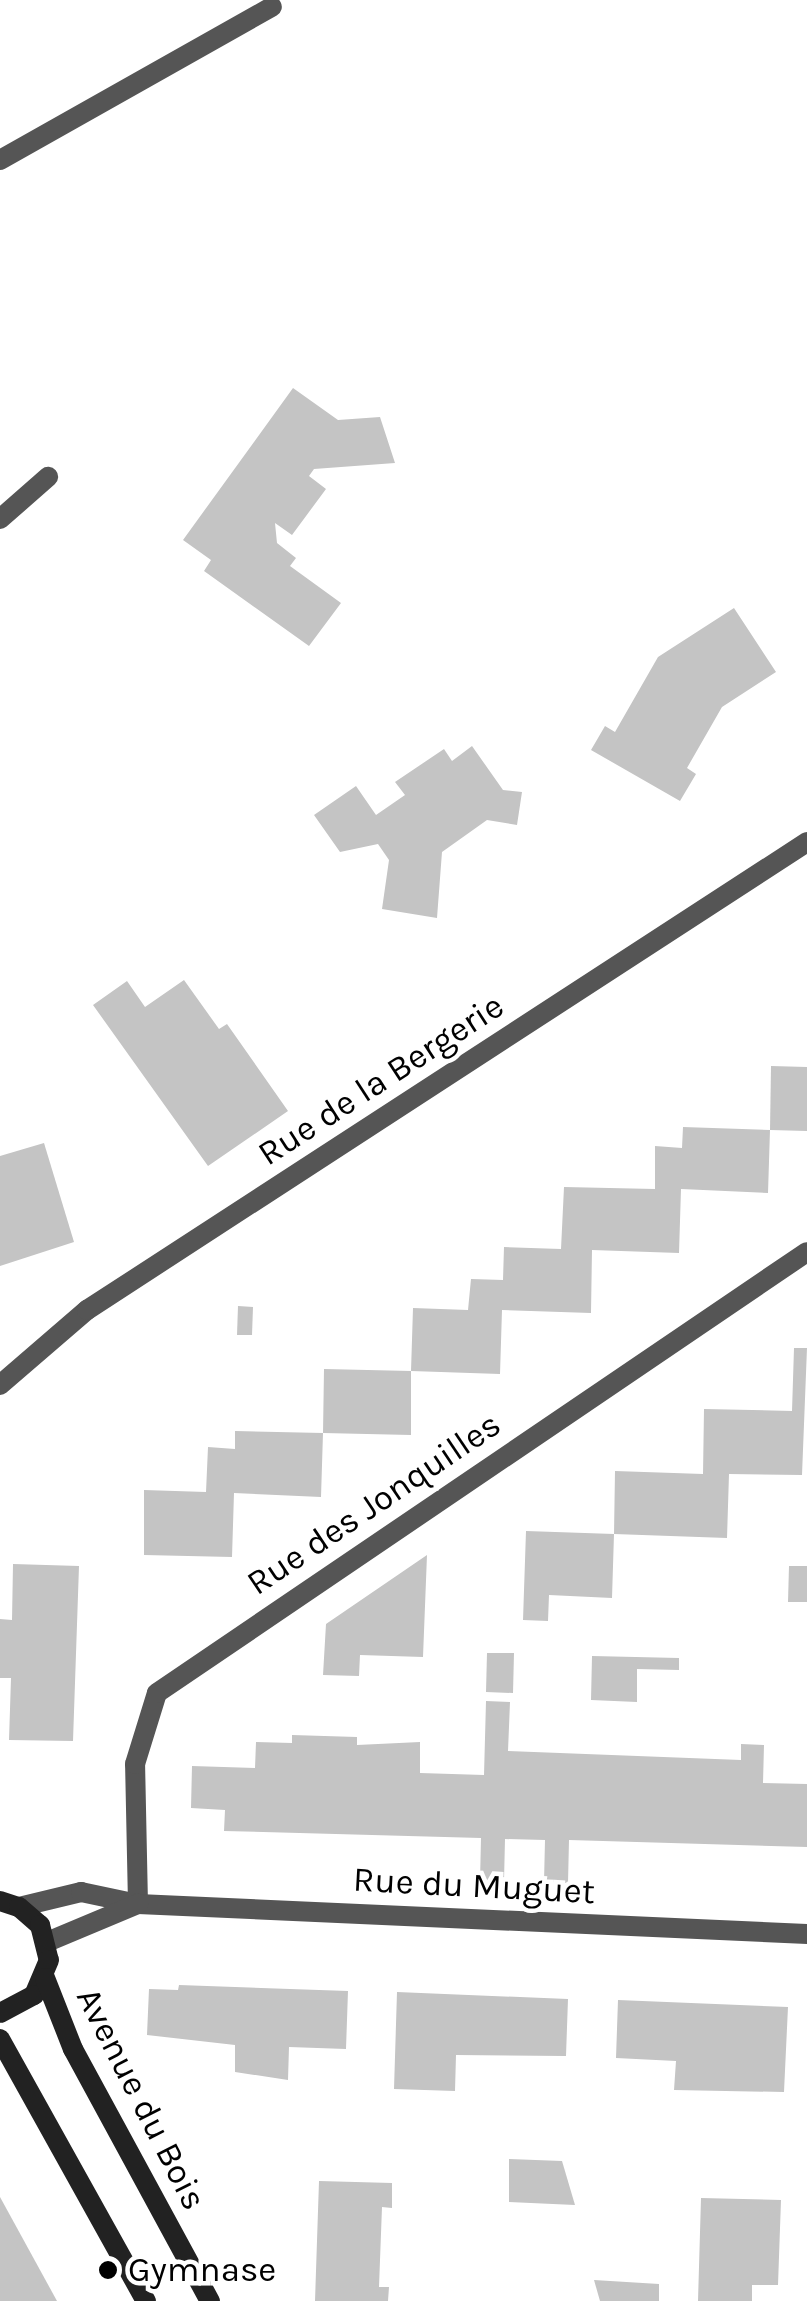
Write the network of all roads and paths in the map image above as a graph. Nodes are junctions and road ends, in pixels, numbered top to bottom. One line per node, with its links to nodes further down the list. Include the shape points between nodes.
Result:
1 (272, 7): 2 (street)
2 (0, 160)
3 (48, 477): 4 (street)
4 (0, 519)
5 (807, 842): 7 (street, Rue de la Bergerie, via 86,1310)
6 (807, 1252): 9 (street, Rue des Jonquilles, via 157,1693 135,1764)
7 (0, 1385)
8 (7, 1901): 9 (street, Rue du Muguet, via 81,1892); 11 (street)
9 (138, 1904): 10 (street, Rue du Muguet); 11 (street, Rue du Muguet)
10 (807, 1934)
11 (47, 1942): 12 (street)
12 (44, 1978): 13 (street, via 19,2007); 16 (street, Avenue du Bois, via 74,2049)
13 (0, 2013)
14 (0, 2039): 15 (street)
15 (146, 2301)
16 (210, 2301)

